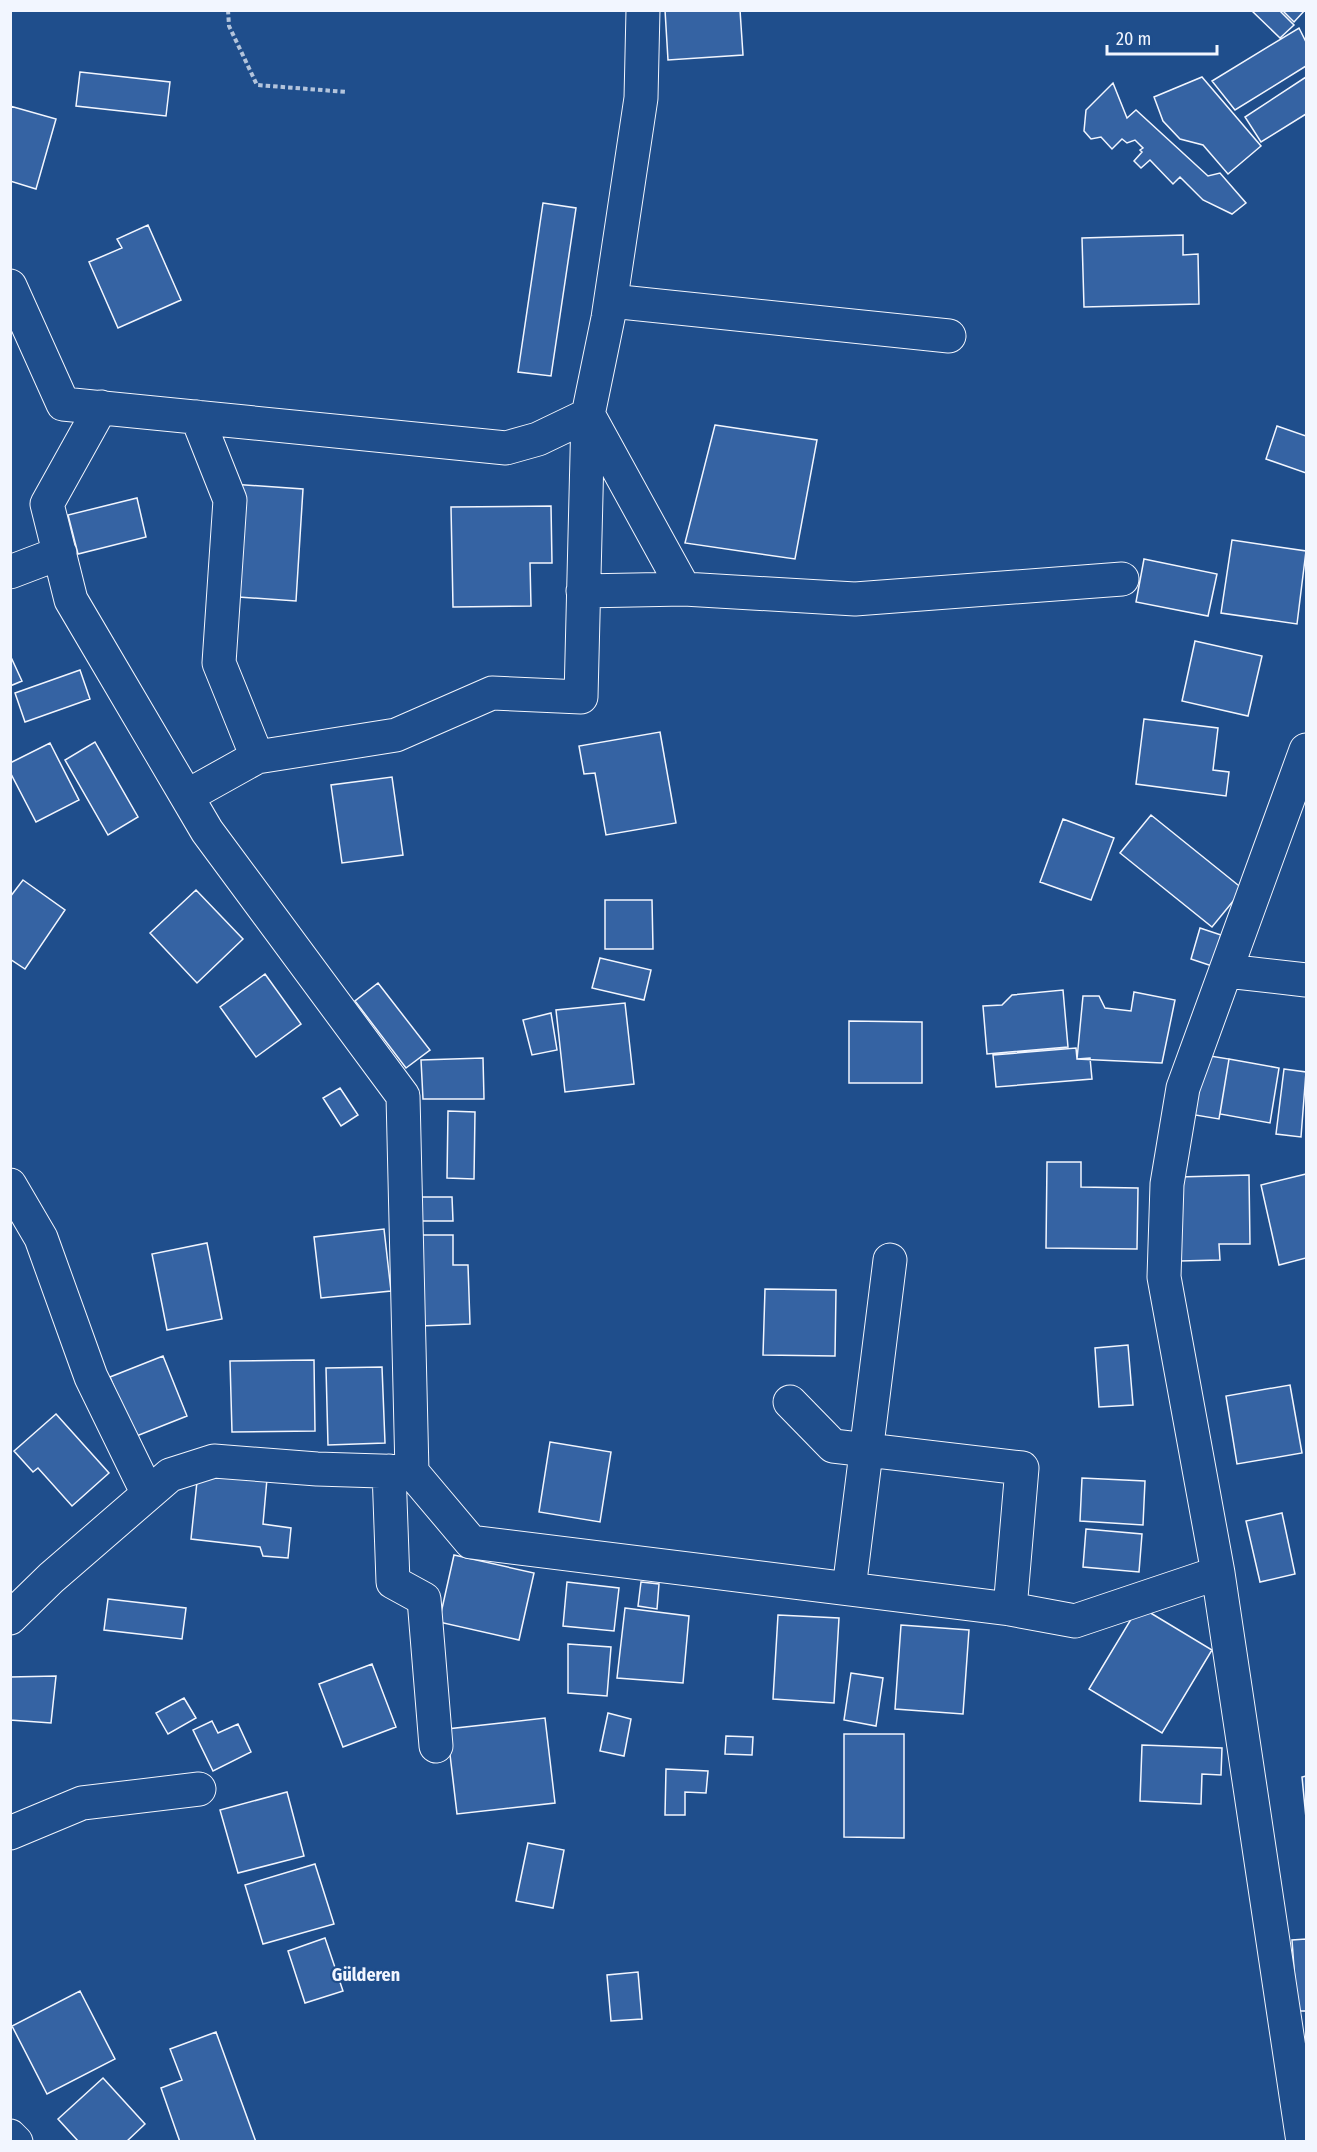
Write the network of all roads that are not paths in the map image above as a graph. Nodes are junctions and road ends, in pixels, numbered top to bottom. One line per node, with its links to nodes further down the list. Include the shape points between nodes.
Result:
1 (643, 10): 3 (street, via 641,98)
2 (10, 286): 5 (street, via 63,404)
3 (611, 301): 4 (street); 6 (street)
4 (949, 336)
5 (100, 407): 7 (street); 8 (street, via 47,504)
6 (588, 415): 7 (street, via 538,439 506,448); 11 (street); 12 (street)
7 (197, 417): 14 (street, via 230,500 219,663)
8 (60, 553): 9 (street); 15 (street, via 71,600)
9 (10, 572)
10 (1122, 579): 11 (street, via 855,599)
11 (684, 589): 12 (street)
12 (584, 591): 14 (street, via 581,697 492,693 396,735)
13 (1306, 750): 16 (street)
14 (257, 757): 15 (street)
15 (187, 796): 22 (street, via 207,831 402,1096)
16 (1227, 971): 17 (street); 24 (street, via 1183,1088 1167,1184 1164,1278)
17 (1306, 980)
18 (10, 1185): 23 (street, via 41,1238 91,1377)
19 (890, 1260): 21 (street)
20 (790, 1402): 21 (street, via 833,1446)
21 (866, 1450): 25 (street); 26 (street, via 1022,1468)
22 (401, 1472): 23 (street, via 213,1461 170,1474); 25 (street, via 471,1542); 28 (street, via 393,1582 424,1599)
23 (148, 1494): 27 (street)
24 (1218, 1573): 26 (street, via 1075,1622); 33 (street)
25 (849, 1589): 26 (street)
26 (1010, 1609)
27 (10, 1618)
28 (436, 1746)
29 (199, 1789): 30 (street, via 82,1803)
30 (10, 1833)
31 (10, 2136): 32 (street)
32 (16, 2142)
33 (1303, 2142)

